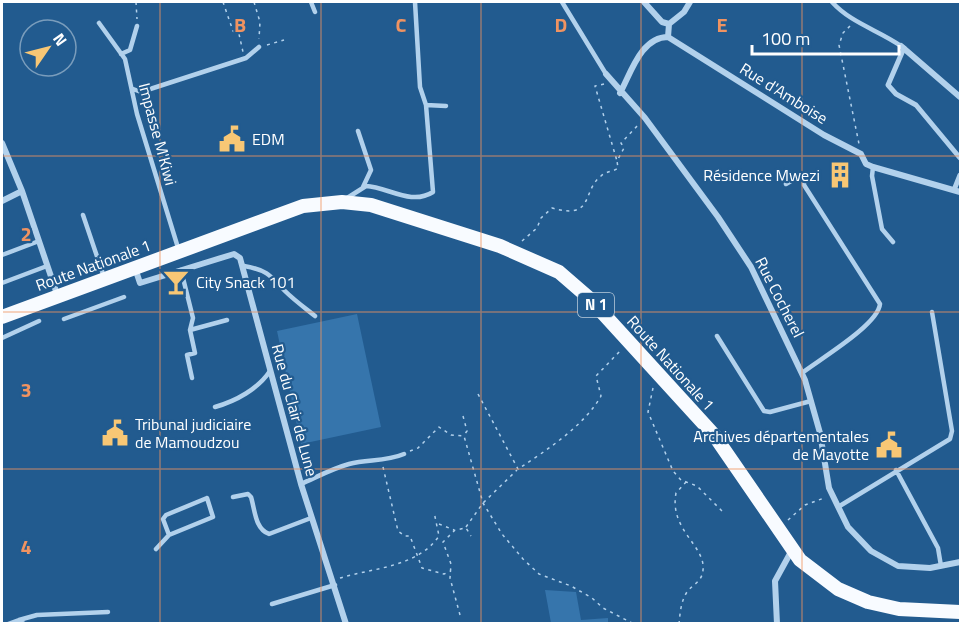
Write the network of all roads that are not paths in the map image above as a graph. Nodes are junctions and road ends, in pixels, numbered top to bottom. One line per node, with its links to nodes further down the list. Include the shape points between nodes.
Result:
1 (311, 2): 7 (lane)
2 (415, 2): 19 (lane, via 420,87)
3 (562, 2): 15 (lane, Rue Cocherel)
4 (644, 2): 9 (street, via 662,22)
5 (690, 2): 9 (street)
6 (832, 2): 13 (lane, via 856,22 873,27)
7 (315, 12)
8 (99, 23): 14 (lane, Impasse M'Kiwi)
9 (669, 24): 11 (street)
10 (137, 26): 14 (lane, via 130,50)
11 (668, 38): 17 (street, via 655,39 645,48); 24 (street, Rue d'Amboise, via 860,154)
12 (259, 47): 16 (lane, via 246,58 141,92)
13 (903, 47): 18 (street); 23 (street, via 888,85 916,105)
14 (121, 54): 16 (lane, Impasse M'Kiwi)
15 (606, 74): 17 (street, Rue Cocherel)
16 (133, 89): 36 (lane, Impasse M'Kiwi, via 137,114)
17 (620, 93): 55 (street, Rue Cocherel, via 645,118 751,267)
18 (960, 98)
19 (426, 105): 20 (lane); 27 (lane, via 433,192 423,198)
20 (446, 106)
21 (358, 131): 27 (lane, via 371,170)
22 (2, 143): 28 (street)
23 (960, 158)
24 (873, 167): 29 (street, Rue d'Amboise); 34 (lane, via 882,229)
25 (960, 175): 29 (street)
26 (786, 184): 55 (lane, via 804,177 804,185 880,304 876,315 860,330)
27 (363, 187): 31 (lane)
28 (22, 191): 30 (street); 33 (street)
29 (957, 191)
30 (2, 201)
31 (342, 202): 36 (main road, Route Nationale 1 / N 1); 36 (main road, Route Nationale 1 / N 1, via 303,206 196,245); 67 (main road, Route Nationale 1 / N 1, via 371,205 513,250 559,272 630,341 714,435)
32 (82, 215): 40 (lane)
33 (39, 241): 35 (lane); 37 (street)
34 (893, 242)
35 (2, 255)
36 (182, 261): 38 (street, via 234,254); 39 (main road, Route Nationale 1 / N 1); 51 (lane, Impasse M'Kiwi, via 193,318)
37 (46, 266): 41 (lane); 43 (street)
38 (244, 266): 45 (lane, via 259,268 275,278); 54 (street, Rue du Clair de Lune)
39 (136, 272): 40 (main road, Route Nationale 1 / N 1); 50 (main road, Route Nationale 1 / N 1)
40 (105, 279): 43 (main road, Route Nationale 1 / N 1)
41 (2, 283)
42 (124, 297): 47 (lane)
43 (58, 298): 46 (main road, Route Nationale 1 / N 1)
44 (932, 312): 60 (lane, via 950,439)
45 (315, 316)
46 (2, 317)
47 (64, 319)
48 (227, 320): 51 (lane)
49 (39, 321): 53 (lane)
50 (2, 324)
51 (190, 330): 56 (lane, Impasse M'Kiwi, via 195,353 187,355)
52 (717, 336): 57 (lane, via 764,411)
53 (2, 338)
54 (270, 370): 58 (lane, via 234,401); 61 (street, Rue du Clair de Lune)
55 (802, 372): 57 (street, Rue Cocherel)
56 (192, 378)
57 (811, 401): 63 (street, Rue Cocherel)
58 (215, 407)
59 (404, 454): 61 (lane, via 382,462 331,469)
60 (896, 470): 63 (lane); 69 (lane, via 938,548)
61 (301, 484): 64 (street, Rue du Clair de Lune)
62 (233, 497): 64 (lane, via 251,497 258,524 269,534)
63 (838, 507): 69 (street, Rue Cocherel, via 855,535 882,559 898,566)
64 (311, 518): 70 (street, Rue du Clair de Lune)
65 (169, 535): 65 (lane, via 213,518 207,498 166,515); 66 (lane)
66 (156, 549)
67 (792, 550): 73 (main road, Route Nationale 1 / N 1, via 838,589 868,602 899,609); 78 (street, via 776,581)
68 (960, 562): 69 (street, Rue Cocherel)
69 (941, 566)
70 (334, 582): 71 (lane); 77 (street, Rue du Clair de Lune)
71 (272, 604)
72 (108, 612): 74 (lane, via 37,615)
73 (960, 612)
74 (19, 620): 75 (lane); 76 (lane)
75 (8, 624)
76 (24, 624)
77 (346, 624)
78 (777, 624)

